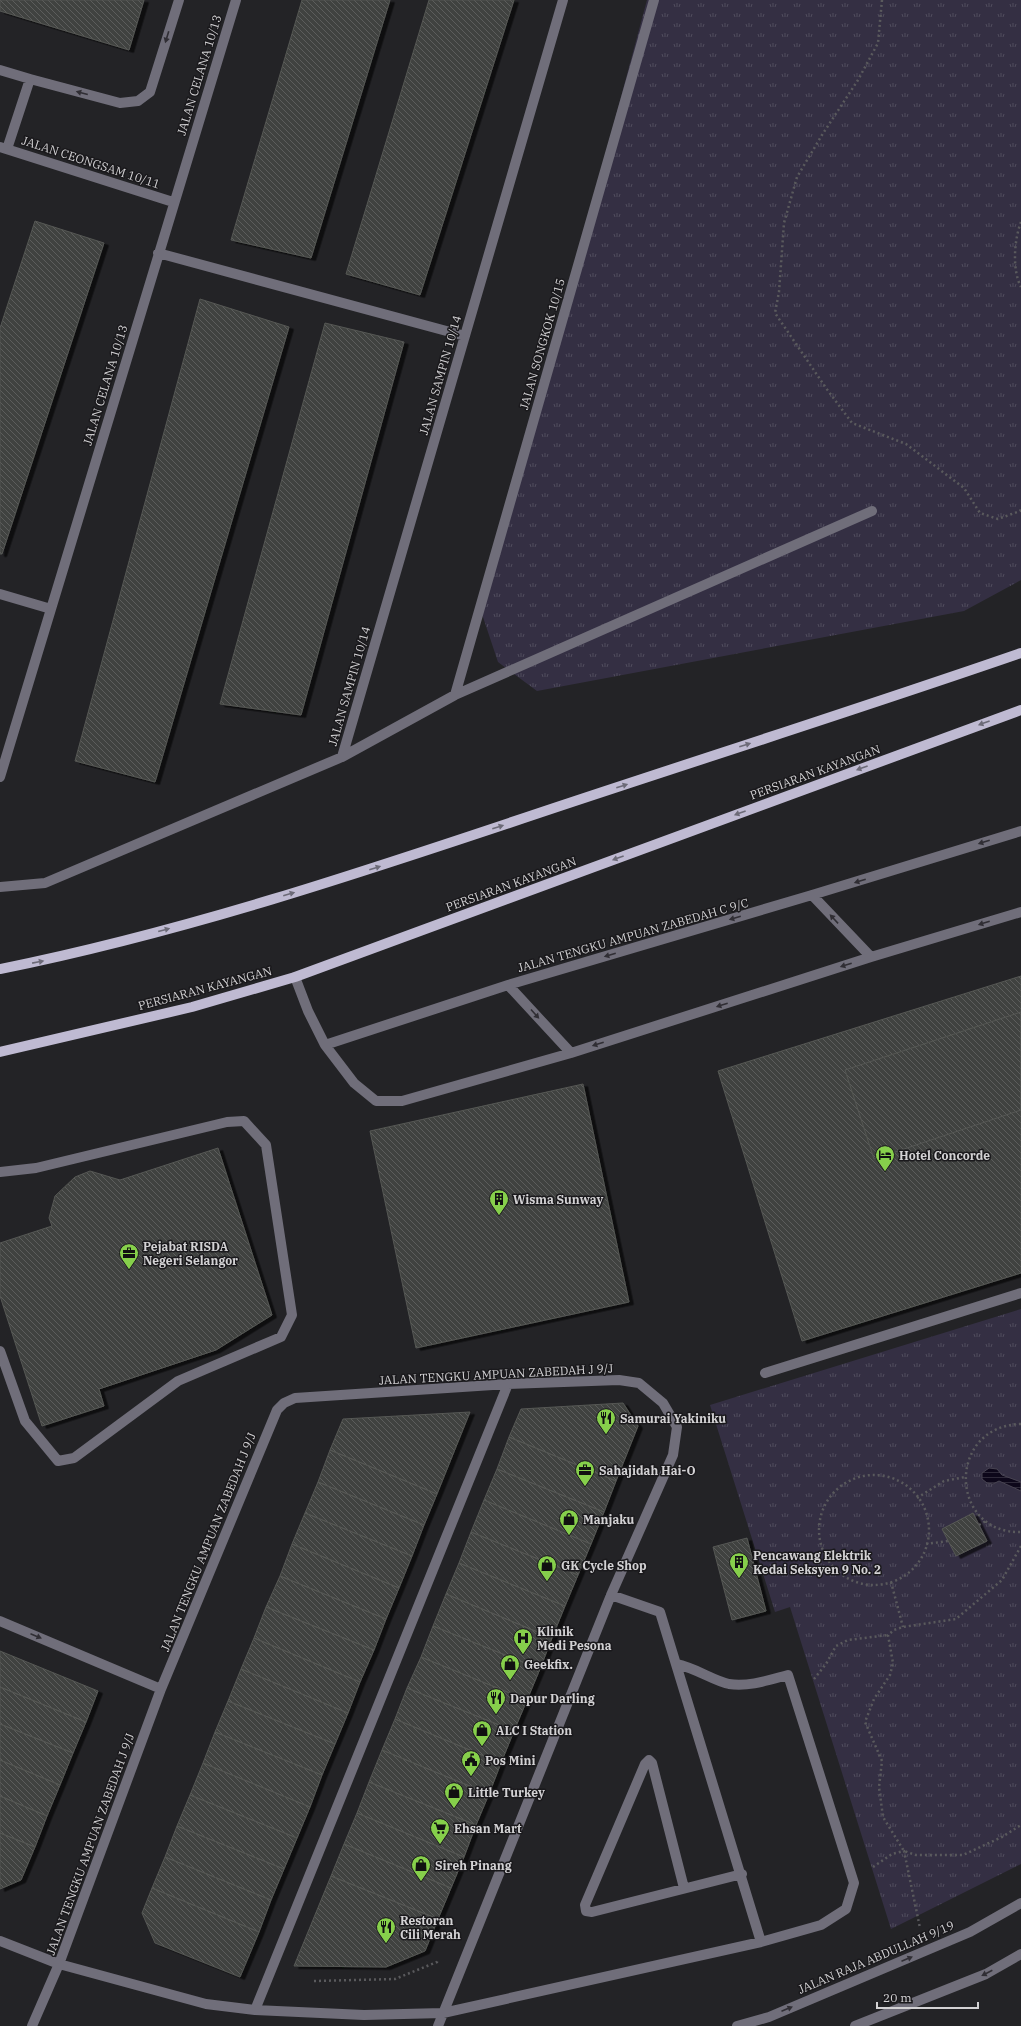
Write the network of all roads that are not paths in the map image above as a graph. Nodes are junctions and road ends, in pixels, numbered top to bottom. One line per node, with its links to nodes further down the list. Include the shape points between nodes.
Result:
1 (179, 0): 6 (street, one-way to 6, via 150,92 138,101 120,103)
2 (236, 0): 8 (street, JALAN CELANA 10/13)
3 (562, 0): 10 (street, JALAN SAMPIN 10/14)
4 (654, 0): 17 (street, JALAN SONGKOK 10/15)
5 (0, 70): 6 (street)
6 (30, 80): 7 (street)
7 (4, 148): 8 (street, JALAN CEONGSAM 10/11)
8 (173, 202): 9 (street, JALAN CELANA 10/13)
9 (158, 253): 10 (street); 13 (street, JALAN CELANA 10/13)
10 (465, 336): 19 (street, JALAN SAMPIN 10/14)
11 (872, 511): 17 (street)
12 (0, 594): 13 (street)
13 (51, 609): 20 (street, JALAN CELANA 10/13)
14 (1021, 648): 16 (main road)
15 (1021, 653): 16 (main road)
16 (1007, 658): 26 (main road, one-way to 16, via 55,958 180,926 338,880)
17 (455, 695): 19 (street)
18 (1021, 710): 27 (main road, PERSIARAN KAYANGAN, one-way to 27)
19 (342, 757): 22 (street, via 44,883)
20 (0, 777)
21 (1021, 831): 23 (street, JALAN TENGKU AMPUAN ZABEDAH C 9/C, one-way to 23)
22 (0, 887)
23 (812, 895): 25 (street, one-way to 23); 28 (street, JALAN TENGKU AMPUAN ZABEDAH C 9/C, one-way to 28)
24 (1021, 912): 25 (street, one-way to 25)
25 (871, 958): 31 (street, one-way to 31)
26 (0, 969)
27 (295, 977): 29 (street); 30 (main road, PERSIARAN KAYANGAN, via 192,1007)
28 (508, 985): 29 (street, JALAN TENGKU AMPUAN ZABEDAH C 9/C); 31 (street, one-way to 31)
29 (325, 1045): 31 (street, via 354,1083 376,1101 402,1101)
30 (0, 1052)
31 (570, 1053)
32 (0, 1172): 34 (street, via 36,1168 227,1122 244,1122 266,1145 292,1315 281,1337 178,1381 74,1458 58,1461 25,1421)
33 (1021, 1293): 35 (street)
34 (0, 1351)
35 (764, 1373)
36 (508, 1384): 37 (street, JALAN TENGKU AMPUAN ZABEDAH J 9/J, via 619,1380 640,1383 663,1403 677,1427 673,1455); 40 (street, JALAN TENGKU AMPUAN ZABEDAH J 9/J, via 295,1398 284,1403 277,1410); 48 (street)
37 (611, 1595): 39 (street, via 660,1612); 49 (street)
38 (0, 1621): 40 (street, one-way to 40)
39 (676, 1664): 41 (street); 45 (street, via 690,1667 729,1684 752,1684 788,1675 854,1883 846,1909 833,1918 821,1925)
40 (161, 1689): 47 (street, JALAN TENGKU AMPUAN ZABEDAH J 9/J)
41 (742, 1874): 42 (street); 45 (street)
42 (684, 1888): 42 (street, via 592,1912 586,1911 585,1905 645,1764 649,1760 652,1763)
43 (1021, 1903): 50 (street, JALAN RAJA ABDULLAH 9/19, one-way to 43, via 970,1932)
44 (0, 1941): 47 (street)
45 (761, 1942): 49 (street)
46 (1021, 1954): 54 (street, one-way to 54, via 986,1974)
47 (59, 1964): 48 (street, via 206,2004); 51 (street, JALAN TENGKU AMPUAN ZABEDAH J 9/J)
48 (255, 2010): 49 (street, via 364,2015)
49 (443, 2013): 52 (street)
50 (770, 2021): 53 (street, JALAN RAJA ABDULLAH 9/19)
51 (32, 2026)
52 (438, 2026)
53 (737, 2026)
54 (856, 2026)

